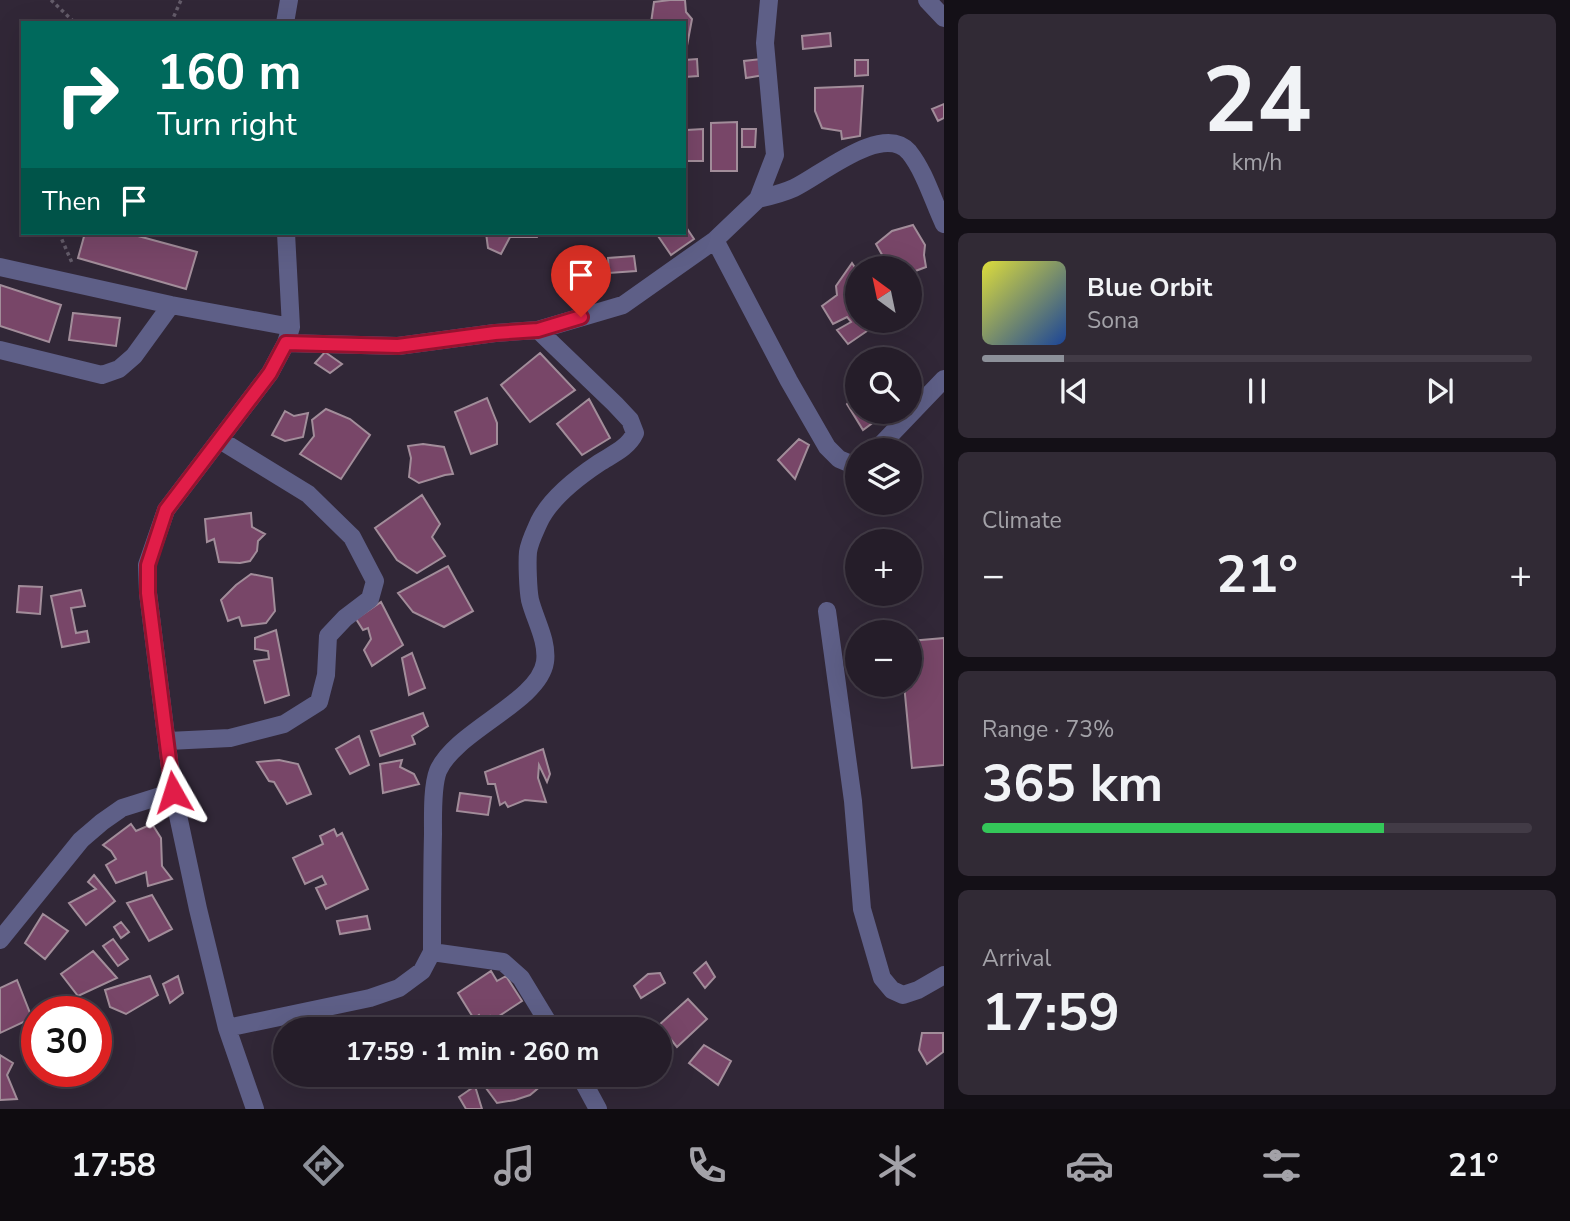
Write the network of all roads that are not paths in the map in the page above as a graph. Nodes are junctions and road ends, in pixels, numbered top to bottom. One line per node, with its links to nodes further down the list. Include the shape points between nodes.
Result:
1 (289, 0): 5 (street)
2 (769, 0): 6 (street, via 765,43 775,155)
3 (927, 0): 4 (street)
4 (943, 19)
5 (285, 21)
6 (758, 199): 7 (street, via 796,187 856,152 896,143 919,168); 9 (street)
7 (943, 224)
8 (286, 235): 13 (street)
9 (715, 240): 12 (street, via 623,305); 18 (street, via 827,447)
10 (0, 267): 11 (street)
11 (171, 305): 13 (street); 14 (street, via 134,356 119,369 102,375)
12 (538, 330): 13 (street, via 398,346); 23 (street, via 615,404 635,433 622,449 557,498 540,520 528,551 529,597 543,641 541,674 527,691 460,744 438,772 433,804)
13 (288, 335): 17 (street, via 270,373)
14 (0, 350)
15 (943, 379): 16 (street)
16 (887, 438)
17 (220, 440): 20 (street, via 166,510 148,565); 20 (street, via 308,494 352,537 375,580 370,599 328,636 319,702 284,724 230,738)
18 (845, 462)
19 (827, 611): 24 (street, via 853,802 862,909 882,978 903,995)
20 (168, 741): 21 (street)
21 (173, 792): 22 (street, via 122,808 80,840); 26 (street)
22 (0, 940)
23 (432, 952): 25 (street, via 503,962 522,978); 26 (street, via 422,971 399,988)
24 (943, 975)
25 (545, 1017)
26 (227, 1028): 28 (street)
27 (586, 1087): 29 (street)
28 (255, 1109)
29 (598, 1109)

